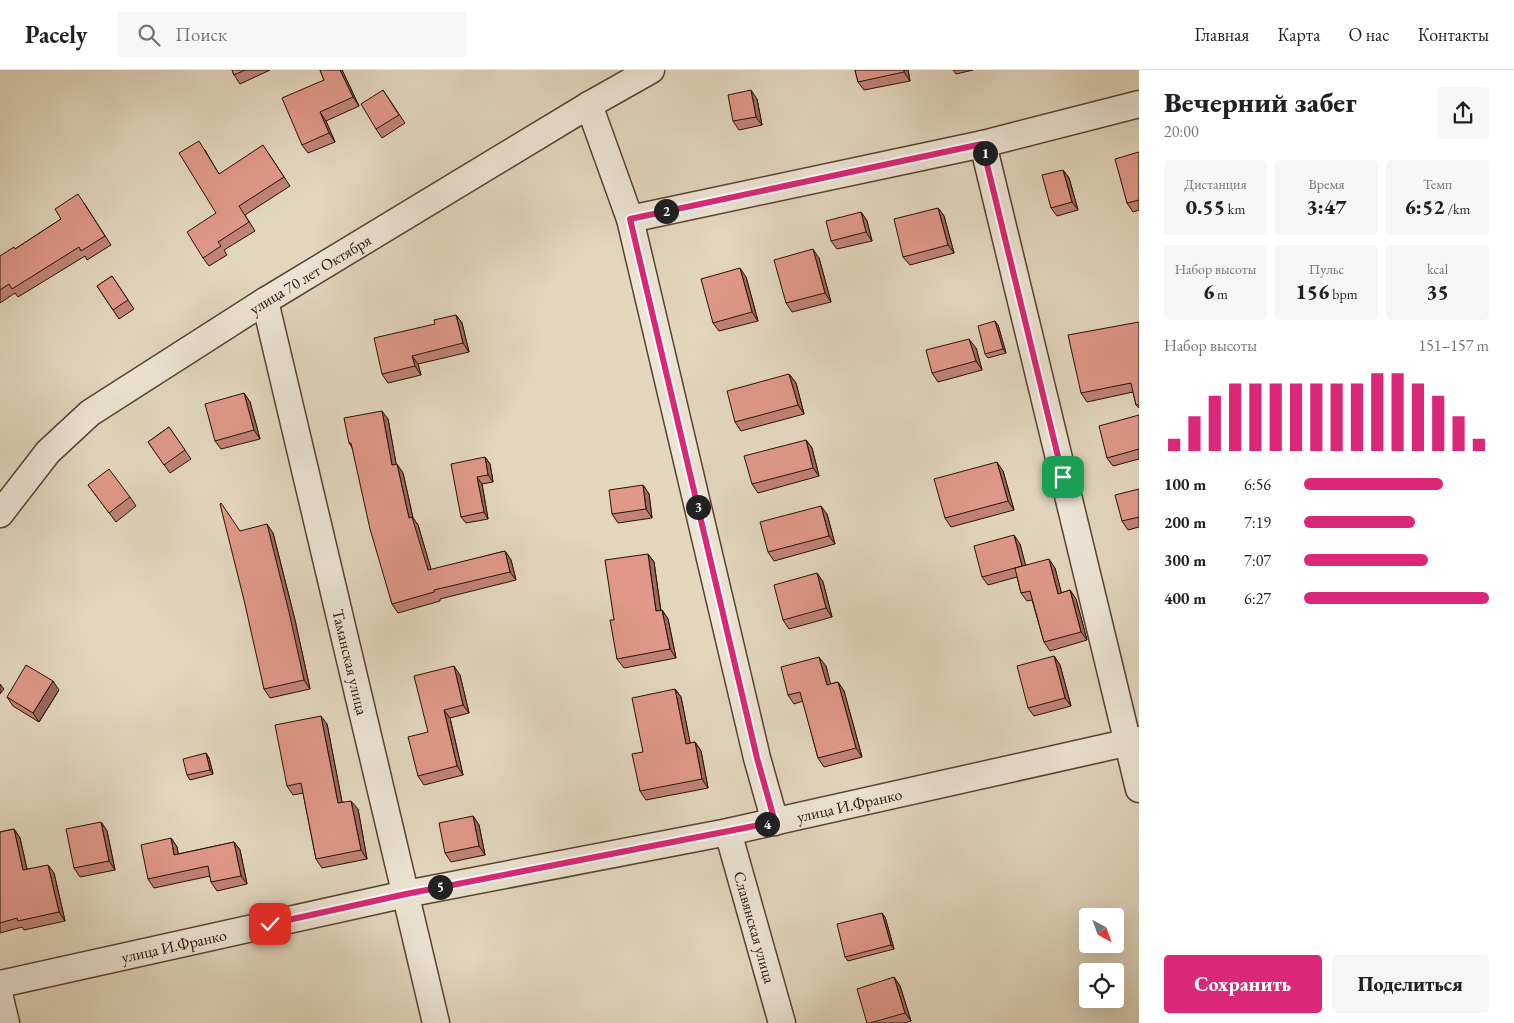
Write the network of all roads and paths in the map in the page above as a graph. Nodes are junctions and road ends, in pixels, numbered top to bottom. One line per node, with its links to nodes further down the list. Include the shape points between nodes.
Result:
1 (651, 70): 3 (street, улица 70 лет Октября)
2 (1139, 104): 4 (street)
3 (589, 105): 5 (street); 6 (street, улица 70 лет Октября)
4 (982, 144): 5 (street); 8 (street)
5 (630, 219): 10 (street, via 752,738)
6 (265, 301): 7 (street, улица 70 лет Октября, via 90,413 48,452); 12 (street, Таманская улица)
7 (0, 514)
8 (1134, 741): 9 (street); 10 (street, улица И.Франко)
9 (1139, 789)
10 (775, 822): 11 (street, улица И.Франко)
11 (728, 832): 12 (street, улица И.Франко); 17 (street, Славянская улица)
12 (406, 894): 13 (street, улица И.Франко); 16 (street, Таманская улица)
13 (0, 984)
14 (0, 998): 15 (street)
15 (6, 1023)
16 (436, 1023)
17 (782, 1023)

